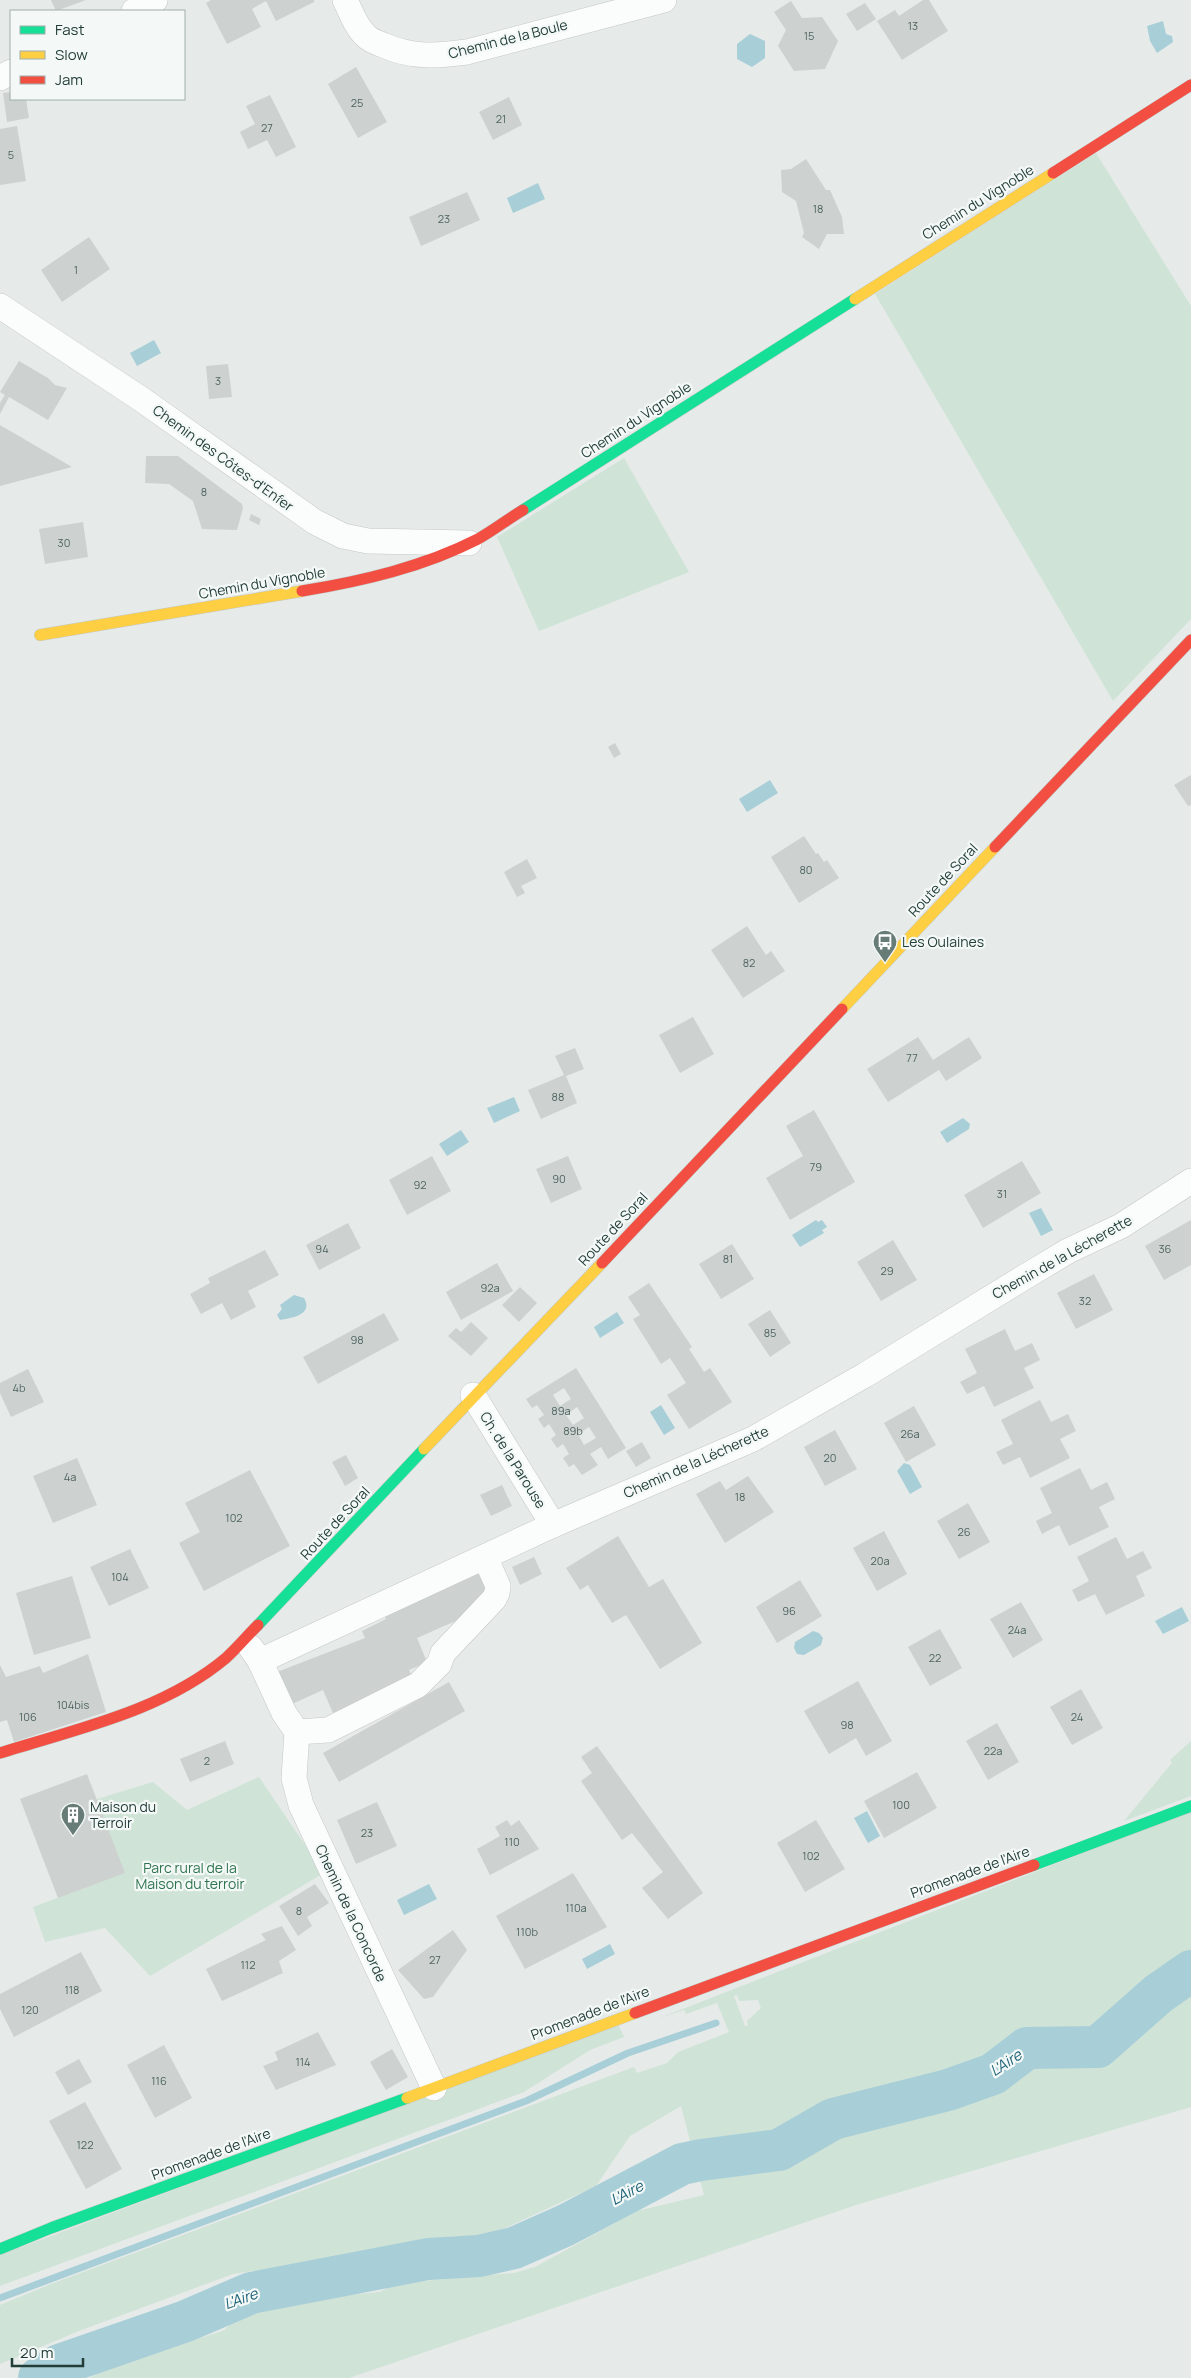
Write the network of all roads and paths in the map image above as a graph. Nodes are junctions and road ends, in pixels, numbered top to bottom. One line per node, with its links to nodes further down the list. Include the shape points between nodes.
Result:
1 (155, 0): 4 (street)
2 (345, 0): 3 (street, Chemin de la Boule, via 367,38 414,56 467,52)
3 (664, 0)
4 (136, 10)
5 (1191, 85): 7 (street, Chemin du Vignoble)
6 (0, 306): 7 (street, Chemin des Côtes-d'Enfer, via 141,398 284,502 330,530 351,539 368,541)
7 (469, 543): 8 (street, Chemin du Vignoble, via 398,572 358,582)
8 (40, 635)
9 (1191, 640): 11 (street, Route de Soral, via 550,1318)
10 (1191, 1181): 12 (street, Chemin de la Lécherette, via 1121,1226 1068,1251 753,1439)
11 (473, 1395): 12 (street, Ch. de la Parouse); 14 (street, Route de Soral, via 358,1522)
12 (553, 1525): 13 (street, Chemin de la Lécherette)
13 (484, 1557): 15 (street, Chemin de la Lécherette); 16 (street, via 498,1586 494,1599 418,1685 328,1730)
14 (244, 1640): 15 (street); 17 (street, Route de Soral, via 208,1673 156,1702)
15 (260, 1661): 16 (street, via 284,1713)
16 (297, 1732): 19 (street, Chemin de la Concorde, via 294,1778 301,1805)
17 (0, 1753)
18 (1191, 1806): 19 (street, Promenade de l'Aire)
19 (434, 2088): 20 (street, Promenade de l'Aire)
20 (0, 2249)

